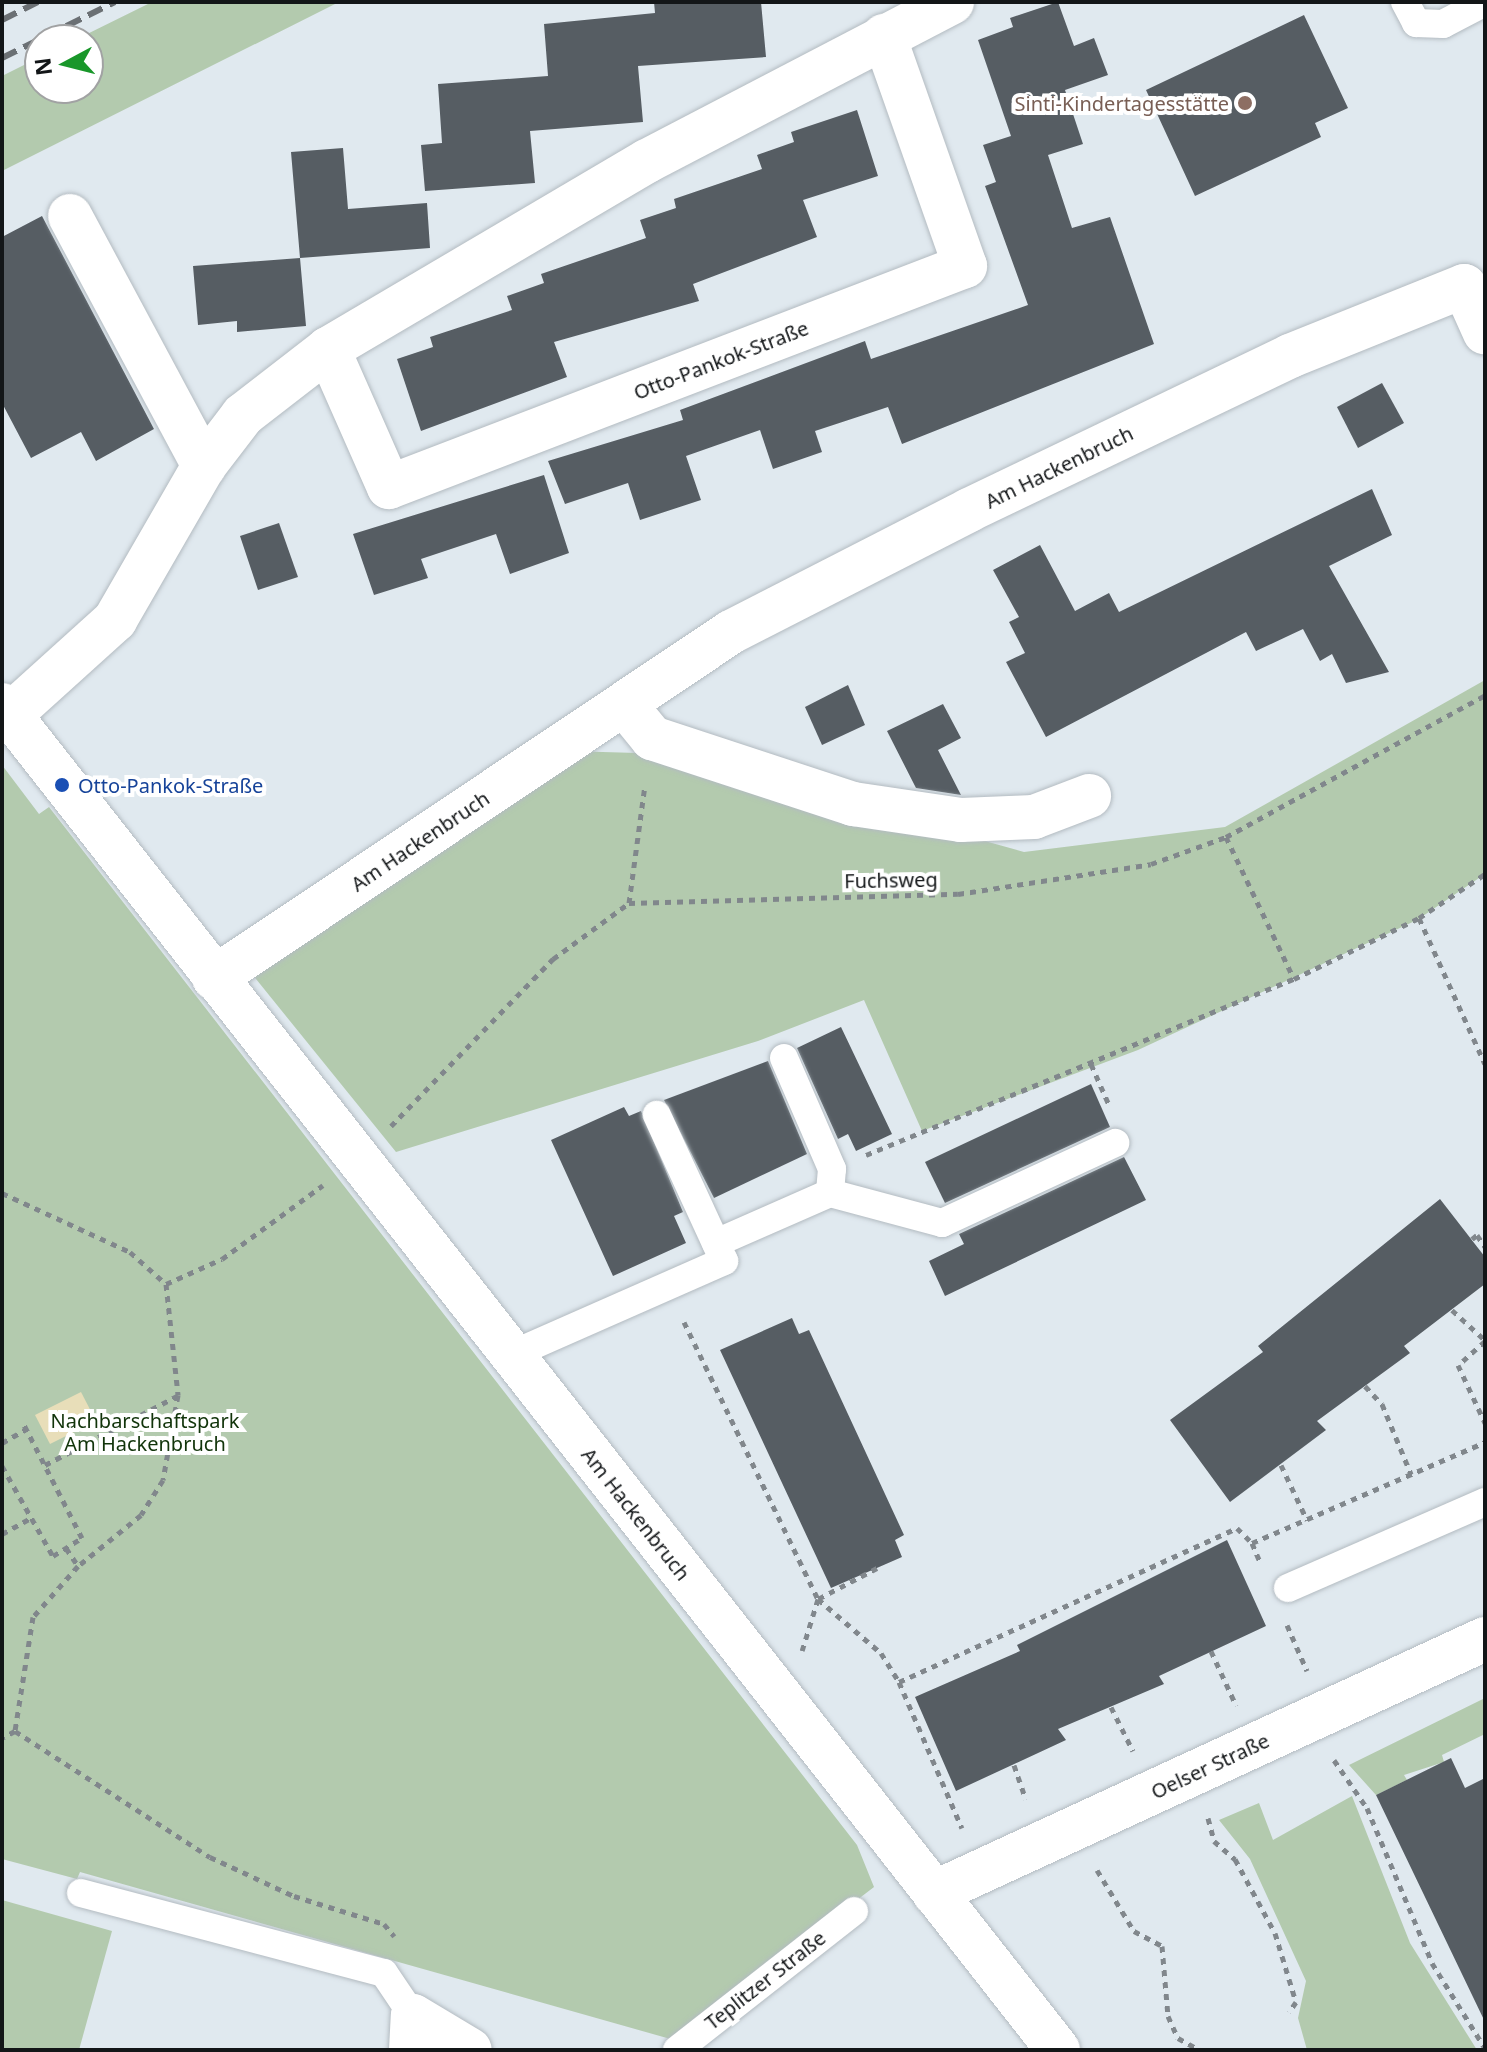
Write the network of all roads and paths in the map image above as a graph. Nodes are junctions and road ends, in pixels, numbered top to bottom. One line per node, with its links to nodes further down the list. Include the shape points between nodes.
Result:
1 (952, 2): 4 (street)
2 (1405, 2): 3 (lane, via 1416,23 1443,24)
3 (1485, 2)
4 (884, 36): 7 (street, via 647,161); 7 (street, Otto-Pankok-Straße, via 965,266 389,487)
5 (70, 216): 8 (street)
6 (1485, 333): 10 (street, Am Hackenbruch, via 1464,286 1290,356 731,632)
7 (328, 349): 8 (street, via 243,415)
8 (204, 466): 11 (street, via 115,620)
9 (1485, 695): 14 (path, Fuchsweg)
10 (625, 705): 12 (street); 18 (street, Am Hackenbruch)
11 (6, 710): 18 (street, Am Hackenbruch)
12 (652, 738): 13 (street, via 853,804 961,820 1034,817); 16 (path)
13 (1089, 796)
14 (1226, 837): 16 (path, Fuchsweg, via 1151,864 958,894); 19 (path)
15 (1485, 874): 17 (path)
16 (629, 903): 24 (path, via 553,959)
17 (1419, 918): 19 (path); 21 (path)
18 (214, 978): 24 (street, Am Hackenbruch)
19 (1294, 979): 25 (path)
20 (784, 1058): 25 (lane)
21 (1485, 1064)
22 (657, 1115): 28 (lane)
23 (1115, 1143): 25 (lane, via 931,1228)
24 (358, 1161): 30 (path, via 222,1259); 34 (street, Am Hackenbruch)
25 (831, 1181): 28 (lane)
26 (2, 1193): 30 (path, via 130,1252)
27 (1472, 1239): 29 (path, via 1477,1235)
28 (716, 1243): 31 (lane, via 724,1261)
29 (1485, 1247)
30 (166, 1284): 36 (path)
31 (667, 1287): 34 (lane); 56 (path)
32 (1452, 1310): 33 (path)
33 (1485, 1341): 38 (path, via 1458,1365)
34 (511, 1355): 61 (street, Am Hackenbruch)
35 (1365, 1386): 45 (path, via 1382,1404)
36 (178, 1395): 42 (path); 52 (path, via 163,1480 141,1515)
37 (22, 1421): 39 (path)
38 (1485, 1423)
39 (26, 1429): 41 (path); 42 (path)
40 (1485, 1442): 45 (path)
41 (2, 1443)
42 (45, 1465): 51 (path, via 82,1538)
43 (1281, 1465): 48 (path)
44 (2, 1466): 47 (path)
45 (1411, 1474): 48 (path)
46 (1485, 1502): 55 (lane)
47 (31, 1518): 49 (path); 51 (path, via 53,1556)
48 (1307, 1520): 50 (path)
49 (2, 1534)
50 (1252, 1543): 54 (path); 60 (path, via 1237,1528)
51 (66, 1548): 52 (path)
52 (78, 1566): 64 (path, via 33,1617)
53 (877, 1568): 56 (path)
54 (1263, 1569)
55 (1284, 1598): 59 (path)
56 (818, 1599): 60 (path, via 881,1653); 61 (path)
57 (1485, 1639): 79 (street, Oelser Straße)
58 (1211, 1651): 63 (path, via 1240,1713)
59 (1311, 1680)
60 (899, 1682): 76 (path)
61 (785, 1705): 79 (street, Am Hackenbruch)
62 (1111, 1707): 68 (path)
63 (1227, 1719)
64 (15, 1731): 65 (path); 81 (path, via 210,1857 294,1896 384,1924)
65 (2, 1738)
66 (1150, 1753): 68 (path)
67 (1331, 1756): 84 (path, via 1367,1808 1419,1938)
68 (1137, 1759): 69 (path)
69 (1123, 1764)
70 (1014, 1765): 72 (path)
71 (1040, 1794): 72 (path)
72 (1027, 1800): 73 (path)
73 (1014, 1806)
74 (1206, 1810): 82 (path, via 1214,1841 1235,1859 1275,1933 1296,2002)
75 (976, 1823): 76 (path)
76 (963, 1829): 79 (path)
77 (1092, 1858): 88 (path, via 1114,1907 1134,1931 1162,1946 1168,2016 1178,2038)
78 (81, 1893): 83 (lane, via 384,1973)
79 (934, 1893): 87 (street, Am Hackenbruch)
80 (854, 1911): 86 (lane, Teplitzer Straße)
81 (398, 1940)
82 (1289, 2012)
83 (412, 2033): 85 (street)
84 (1485, 2048)
85 (470, 2050)
86 (677, 2050)
87 (1058, 2050)
88 (1200, 2050)

